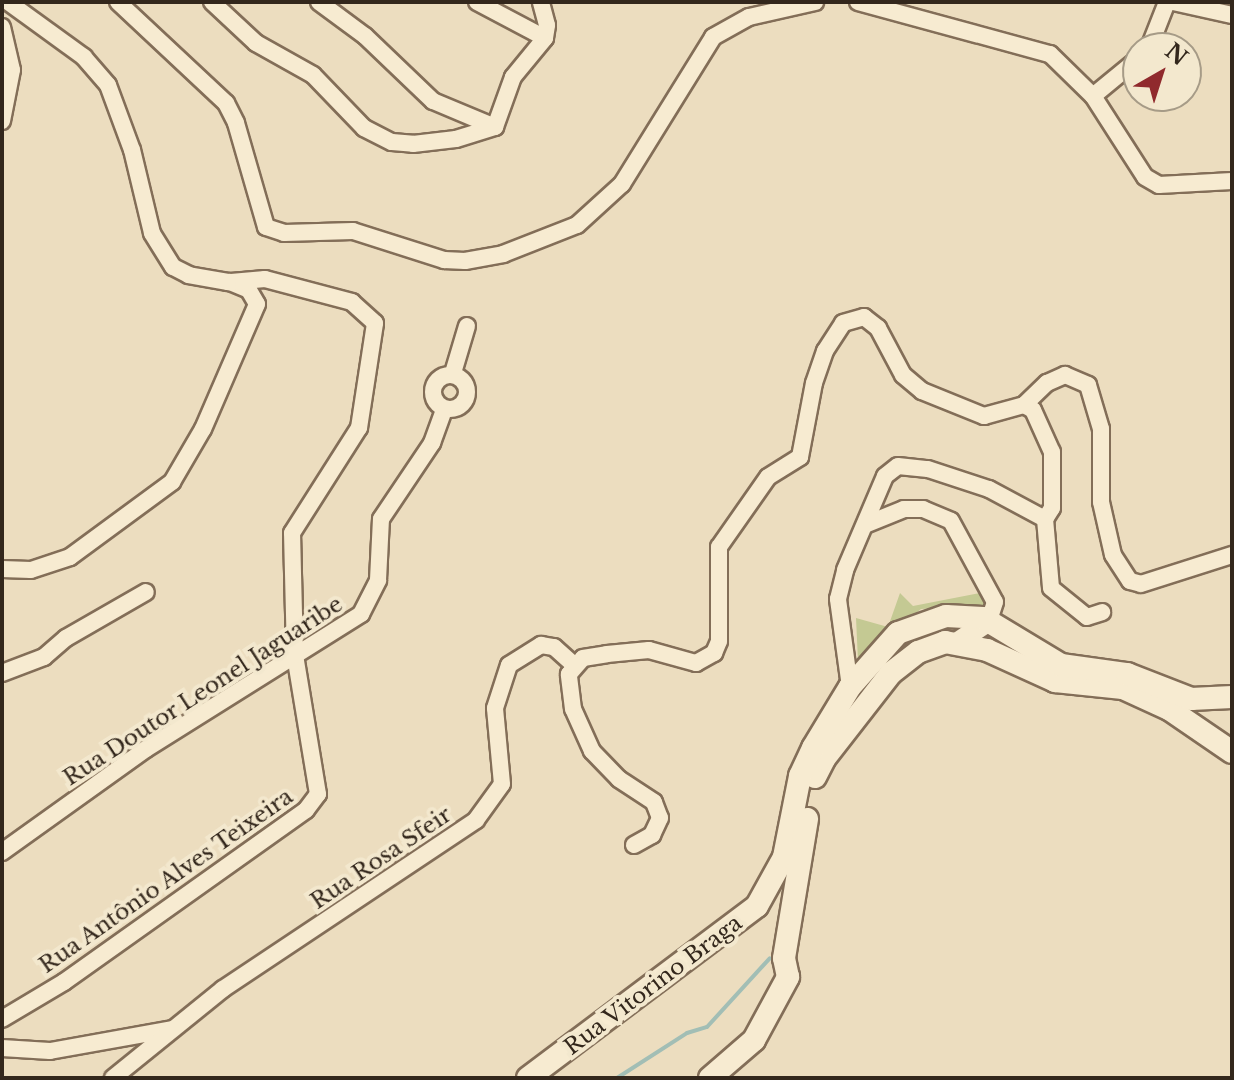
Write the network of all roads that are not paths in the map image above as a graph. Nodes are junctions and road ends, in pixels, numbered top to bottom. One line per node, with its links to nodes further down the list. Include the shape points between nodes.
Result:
1 (118, 2): 6 (street, via 226,103 266,227 284,233 353,231 444,260 465,261 503,254 577,225 622,184 713,37 749,17)
2 (212, 2): 18 (street, via 256,43 313,75 343,113 392,142 456,139)
3 (319, 2): 18 (street, via 433,101)
4 (477, 2): 14 (street)
5 (541, 2): 14 (street)
6 (815, 2)
7 (858, 2): 16 (street, via 1050,54)
8 (1177, 3): 10 (street); 13 (street)
9 (14, 6): 11 (street); 20 (street, via 84,57 108,85 162,253 189,275)
10 (1232, 15)
11 (2, 20)
12 (2, 27): 17 (street, via 12,70)
13 (1159, 32)
14 (545, 38): 18 (street, via 513,77)
15 (1122, 72): 16 (street)
16 (1093, 96): 19 (street, via 1145,177 1159,185)
17 (2, 121)
18 (495, 127)
19 (1232, 181)
20 (228, 282): 28 (street, via 249,290 257,304 203,429 172,482 70,557 31,570); 33 (street, Rua Antônio Alves Teixeira, via 265,279 352,302 375,323 359,428 296,520 291,548)
21 (467, 326): 22 (street)
22 (453, 373): 24 (street, Rua Doutor Leonel Jaguaribe, via 434,386 433,396); 24 (street, Rua Doutor Leonel Jaguaribe, via 467,394 461,405)
23 (1024, 405): 25 (street, via 1033,410 1052,452 1052,508); 27 (street, via 1047,383 1065,375 1080,378 1094,393 1101,429 1101,502 1113,555 1130,581 1141,584); 34 (street, via 984,416 922,391 903,375 871,323 864,317 843,323 825,351 814,383 800,457 768,477 719,547 719,641 714,653 696,663 649,650 592,656)
24 (444, 410): 33 (street, Rua Doutor Leonel Jaguaribe, via 432,443 381,519 373,598 361,614)
25 (1045, 519): 26 (street, via 989,489 906,466 885,476); 30 (street, via 1051,588 1087,617)
26 (867, 524): 31 (street, via 904,509 923,509 951,521 995,602); 36 (street, via 838,599)
27 (1232, 555)
28 (2, 569)
29 (146, 592): 35 (street, via 66,638 44,657)
30 (1102, 612)
31 (989, 621): 32 (street); 36 (main road, Rua Vitorino Braga, via 946,616 898,633); 37 (main road, via 1061,665 1127,674 1191,699)
32 (958, 642): 38 (main road, via 1055,681 1140,694); 46 (main road, via 918,652 891,673 824,759 813,783 784,958 788,977 754,1040)
33 (295, 655): 40 (street, Rua Doutor Leonel Jaguaribe, via 146,749); 41 (street, Rua Antônio Alves Teixeira, via 318,784 314,802 64,982)
34 (574, 665): 39 (street, via 568,686 592,751 612,774 654,802 660,818 652,835); 42 (street, Rua Rosa Sfeir, via 554,647 541,645 509,665 495,708 502,784 476,820)
35 (2, 673)
36 (850, 687): 45 (main road, Rua Vitorino Braga, via 800,776 784,857 757,906)
37 (1232, 697)
38 (1232, 752)
39 (634, 845)
40 (2, 852)
41 (2, 1019)
42 (172, 1029): 43 (street, via 50,1051); 44 (street, Rua Rosa Sfeir, via 150,1053)
43 (2, 1048)
44 (113, 1078)
45 (528, 1078)
46 (710, 1078)

